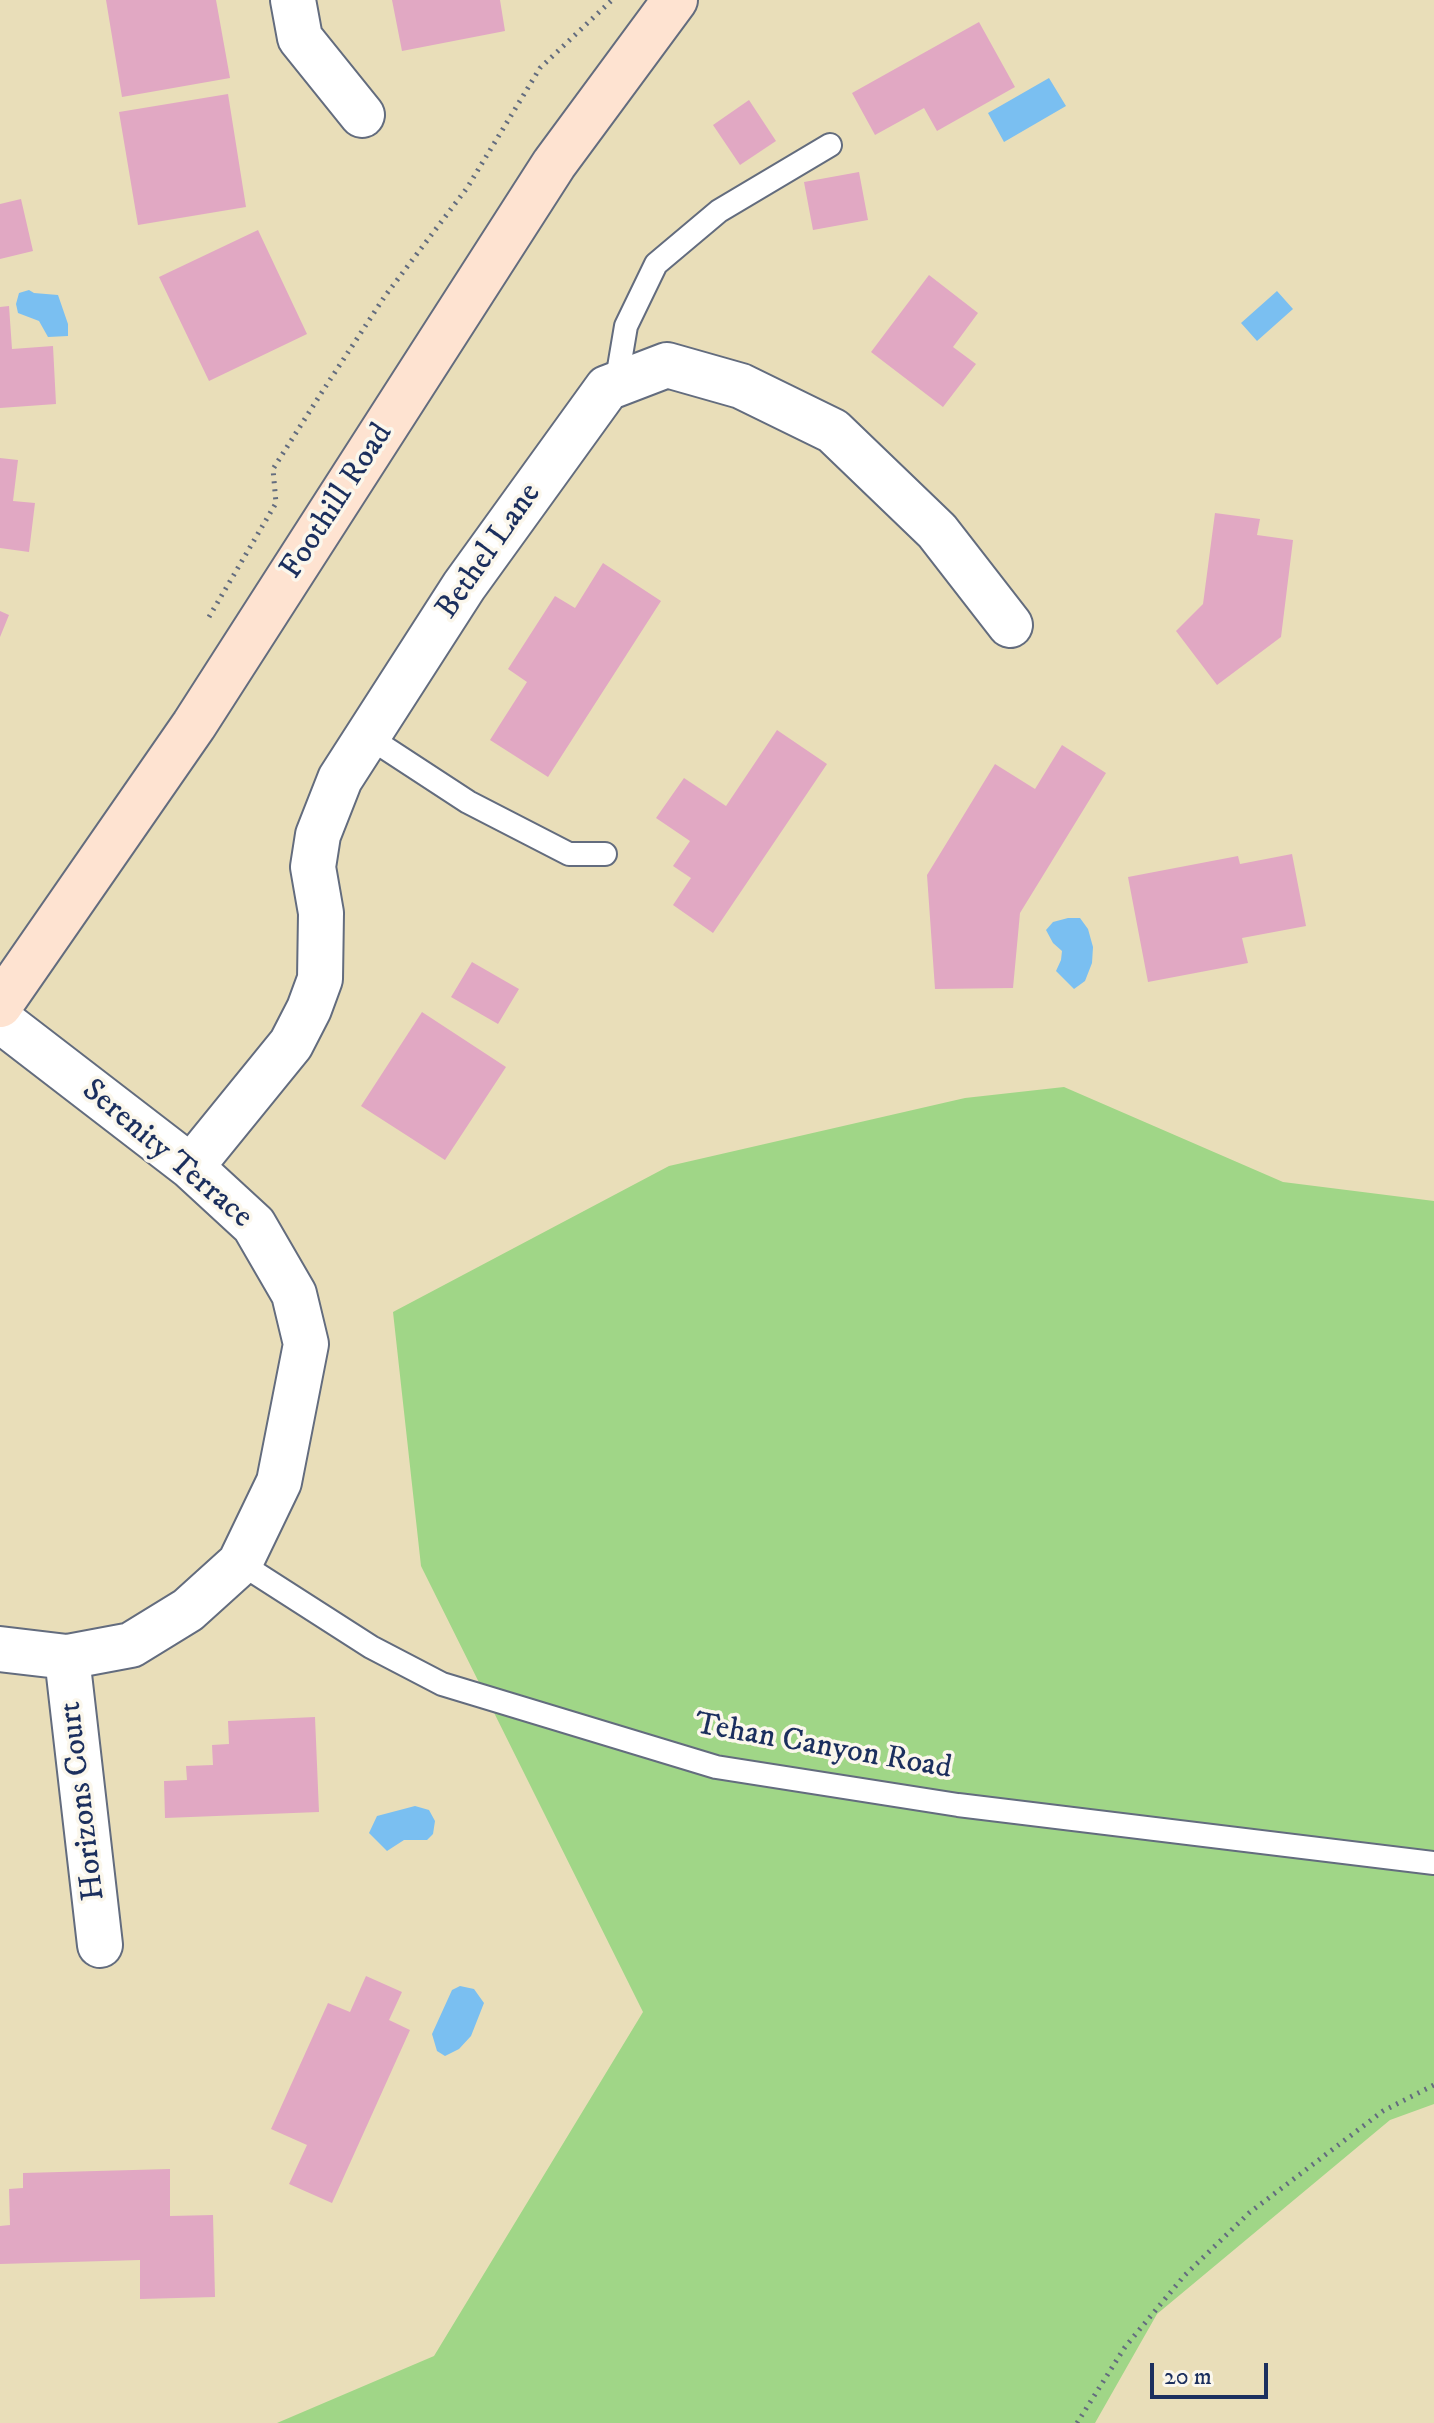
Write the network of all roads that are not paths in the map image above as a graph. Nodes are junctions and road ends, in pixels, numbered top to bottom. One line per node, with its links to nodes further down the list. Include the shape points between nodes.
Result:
1 (293, 0): 3 (street, via 300,38)
2 (675, 0): 9 (main road, Foothill Road, via 554,164 207,705)
3 (362, 115)
4 (830, 145): 5 (lane, via 719,211 656,264 626,326)
5 (616, 385): 6 (street, Bethel Lane, via 667,365 741,386 833,431 937,531); 7 (street, Bethel Lane, via 607,388 464,586)
6 (1010, 625)
7 (367, 736): 8 (lane, via 468,802 569,854); 11 (street, Bethel Lane, via 340,779 318,835 313,867 321,913 320,979 309,1009 291,1044)
8 (605, 854)
9 (0, 1005)
10 (0, 1020): 11 (street, Serenity Terrace)
11 (191, 1167): 12 (street, Serenity Terrace, via 254,1225 294,1294 306,1344 279,1482)
12 (240, 1563): 14 (street, Serenity Terrace, via 188,1610 131,1645); 15 (lane, Tehan Canyon Road, via 371,1647 442,1684 716,1767 958,1805)
13 (0, 1649): 14 (street, Serenity Terrace)
14 (67, 1657): 16 (street, Horizons Court)
15 (1434, 1863)
16 (100, 1945)

